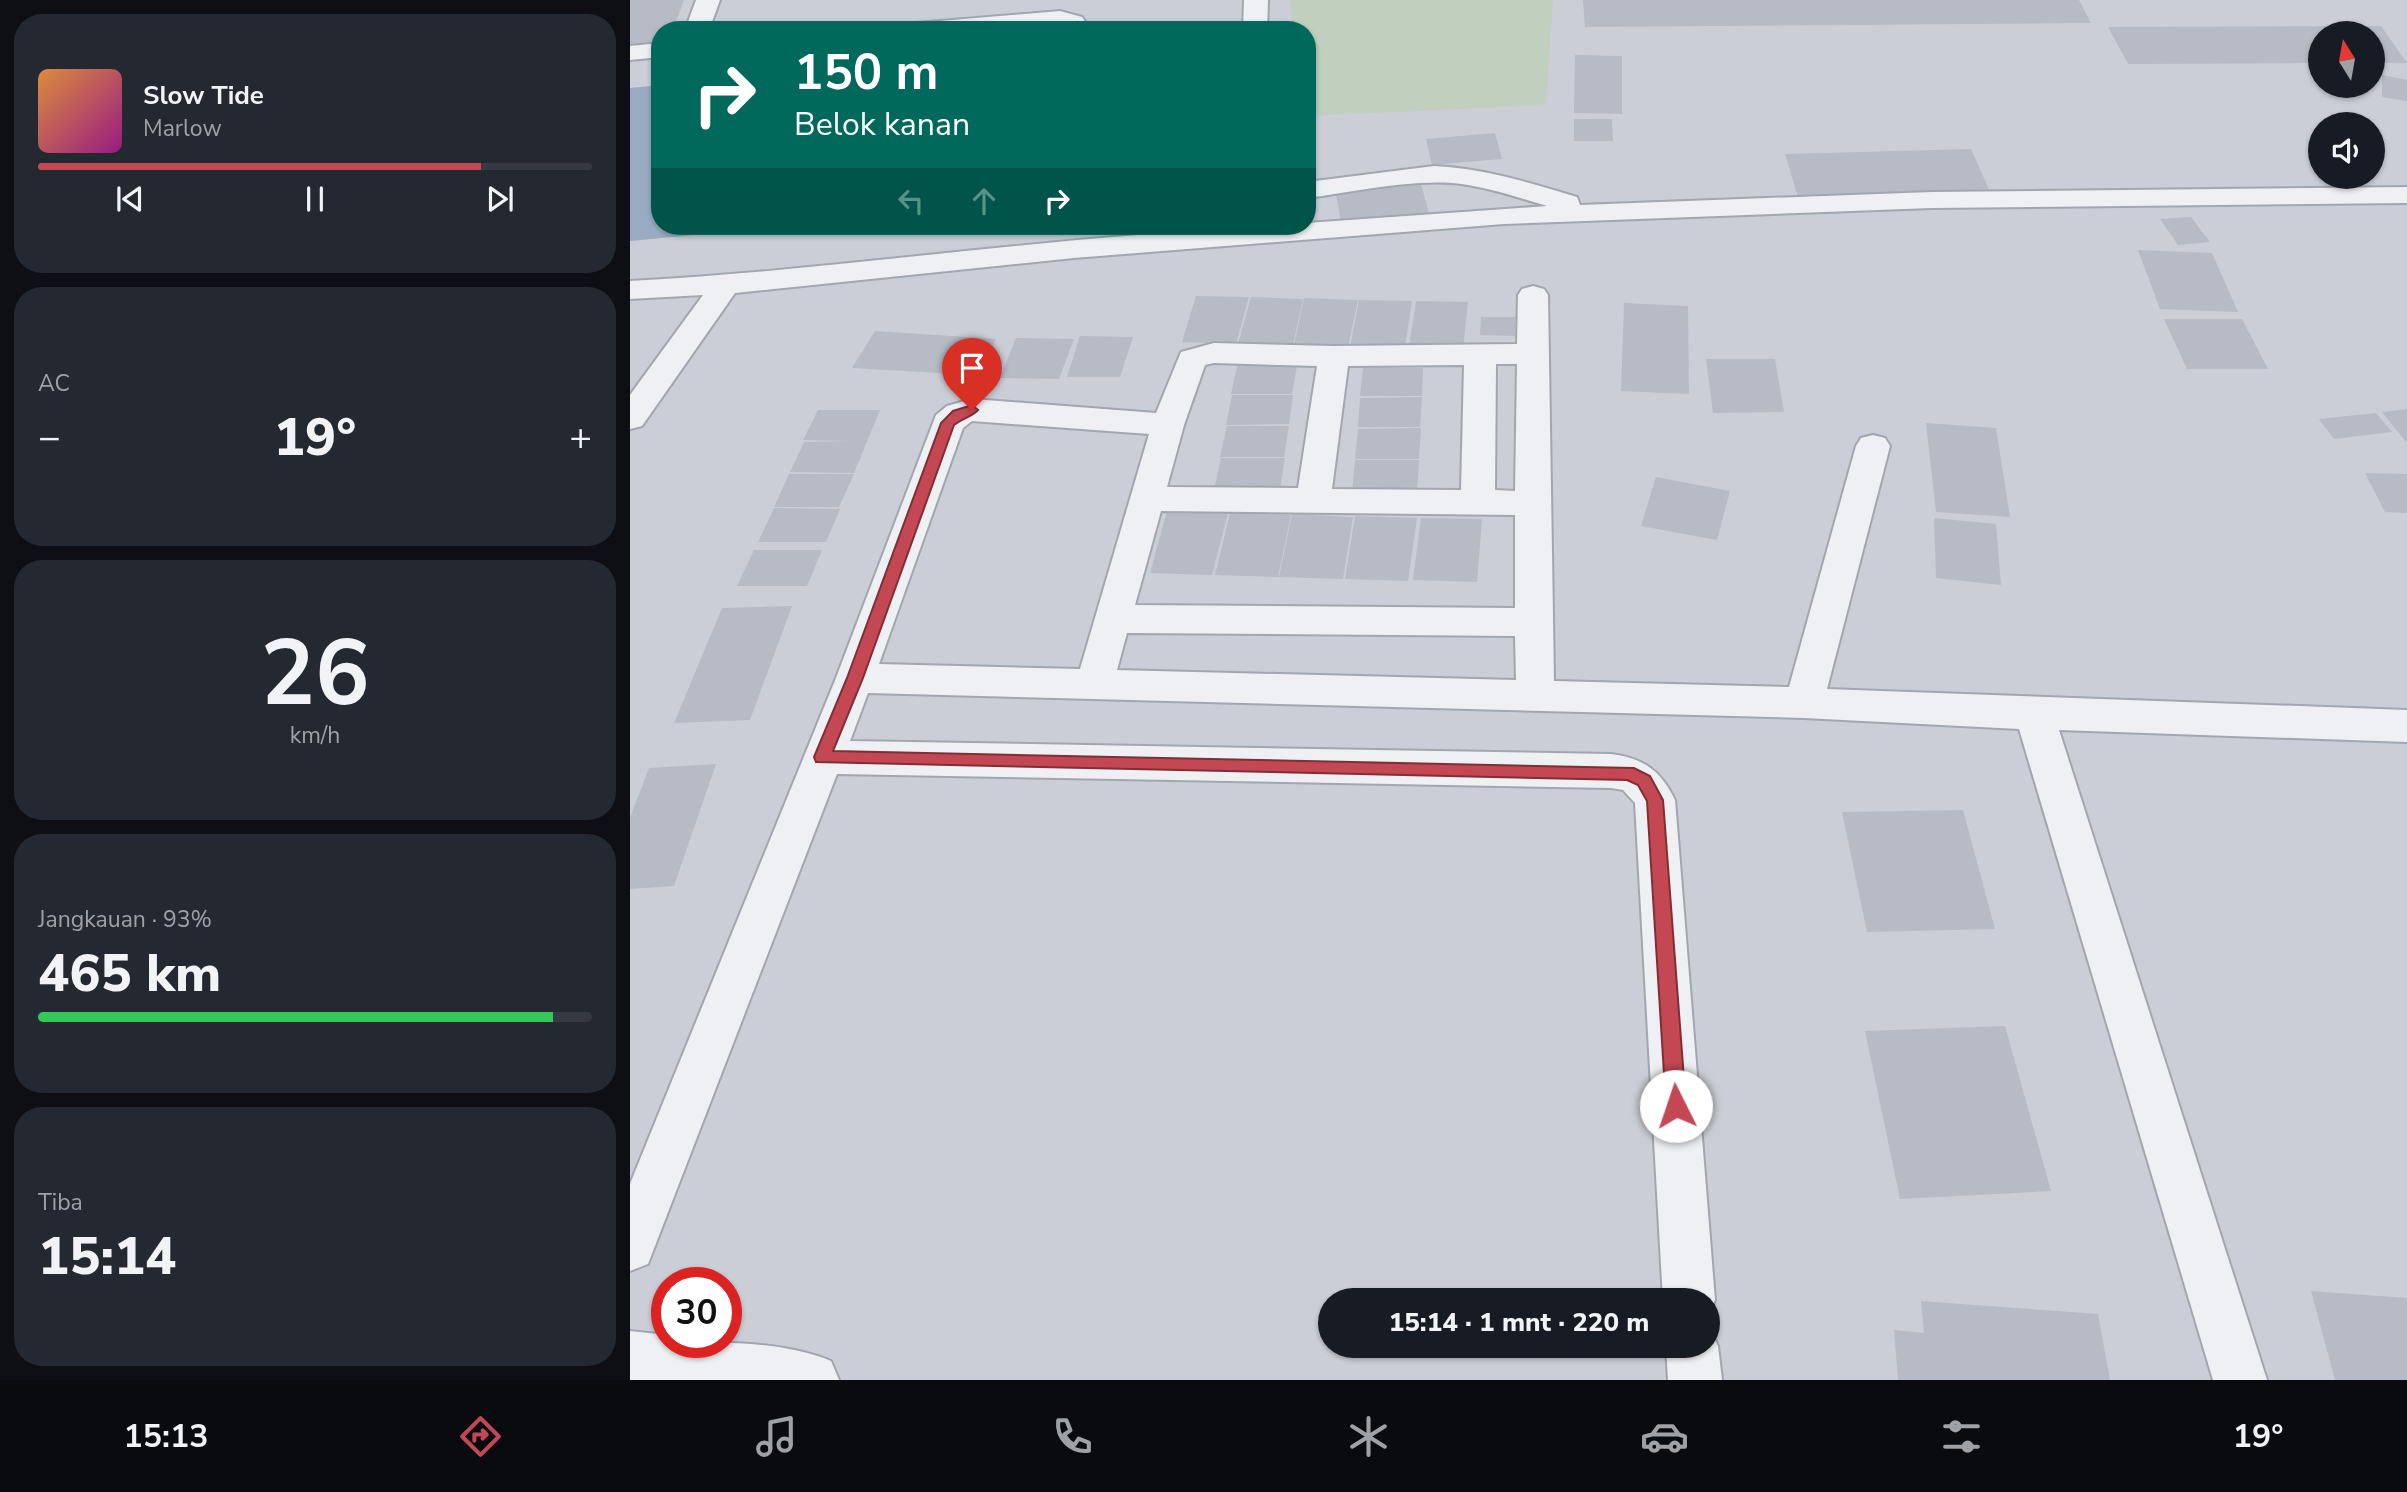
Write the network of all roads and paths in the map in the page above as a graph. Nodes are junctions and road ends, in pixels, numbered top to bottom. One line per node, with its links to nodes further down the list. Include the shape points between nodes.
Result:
1 (708, 0): 3 (street)
2 (1256, 0): 6 (street)
3 (700, 21)
4 (1024, 21): 5 (street)
5 (1070, 21)
6 (1255, 21)
7 (651, 51): 8 (street)
8 (630, 53)
9 (1316, 189): 11 (street, via 1452,175 1499,183)
10 (2407, 195): 11 (street, via 1932,200)
11 (1599, 213): 12 (street)
12 (1316, 225)
13 (1115, 235): 14 (street)
14 (1074, 237): 15 (street)
15 (726, 285): 16 (street); 21 (street)
16 (630, 290)
17 (1533, 295): 19 (street)
18 (1480, 354): 19 (street); 20 (street); 26 (street)
19 (1534, 354): 27 (street)
20 (1334, 356): 22 (street, via 1214,353 1192,359); 25 (street)
21 (630, 418)
22 (1168, 425): 24 (street); 30 (street, via 972,410 958,414 948,423)
23 (1873, 446): 33 (street)
24 (1147, 499): 25 (street); 28 (street)
25 (1313, 500): 26 (street)
26 (1478, 502): 27 (street)
27 (1532, 503): 29 (street)
28 (1113, 619): 29 (street); 31 (street)
29 (1534, 622): 32 (street)
30 (855, 678): 31 (street); 36 (street)
31 (1094, 685): 32 (street)
32 (1535, 696): 33 (street)
33 (1804, 703): 34 (street)
34 (2034, 714): 35 (street); 43 (street)
35 (2407, 726)
36 (822, 757): 37 (street); 38 (street, via 1611,771 1644,780 1655,800)
37 (630, 1246)
38 (1688, 1288)
39 (630, 1357): 41 (street)
40 (1693, 1358): 42 (street)
41 (813, 1380)
42 (1695, 1380)
43 (2240, 1380)

